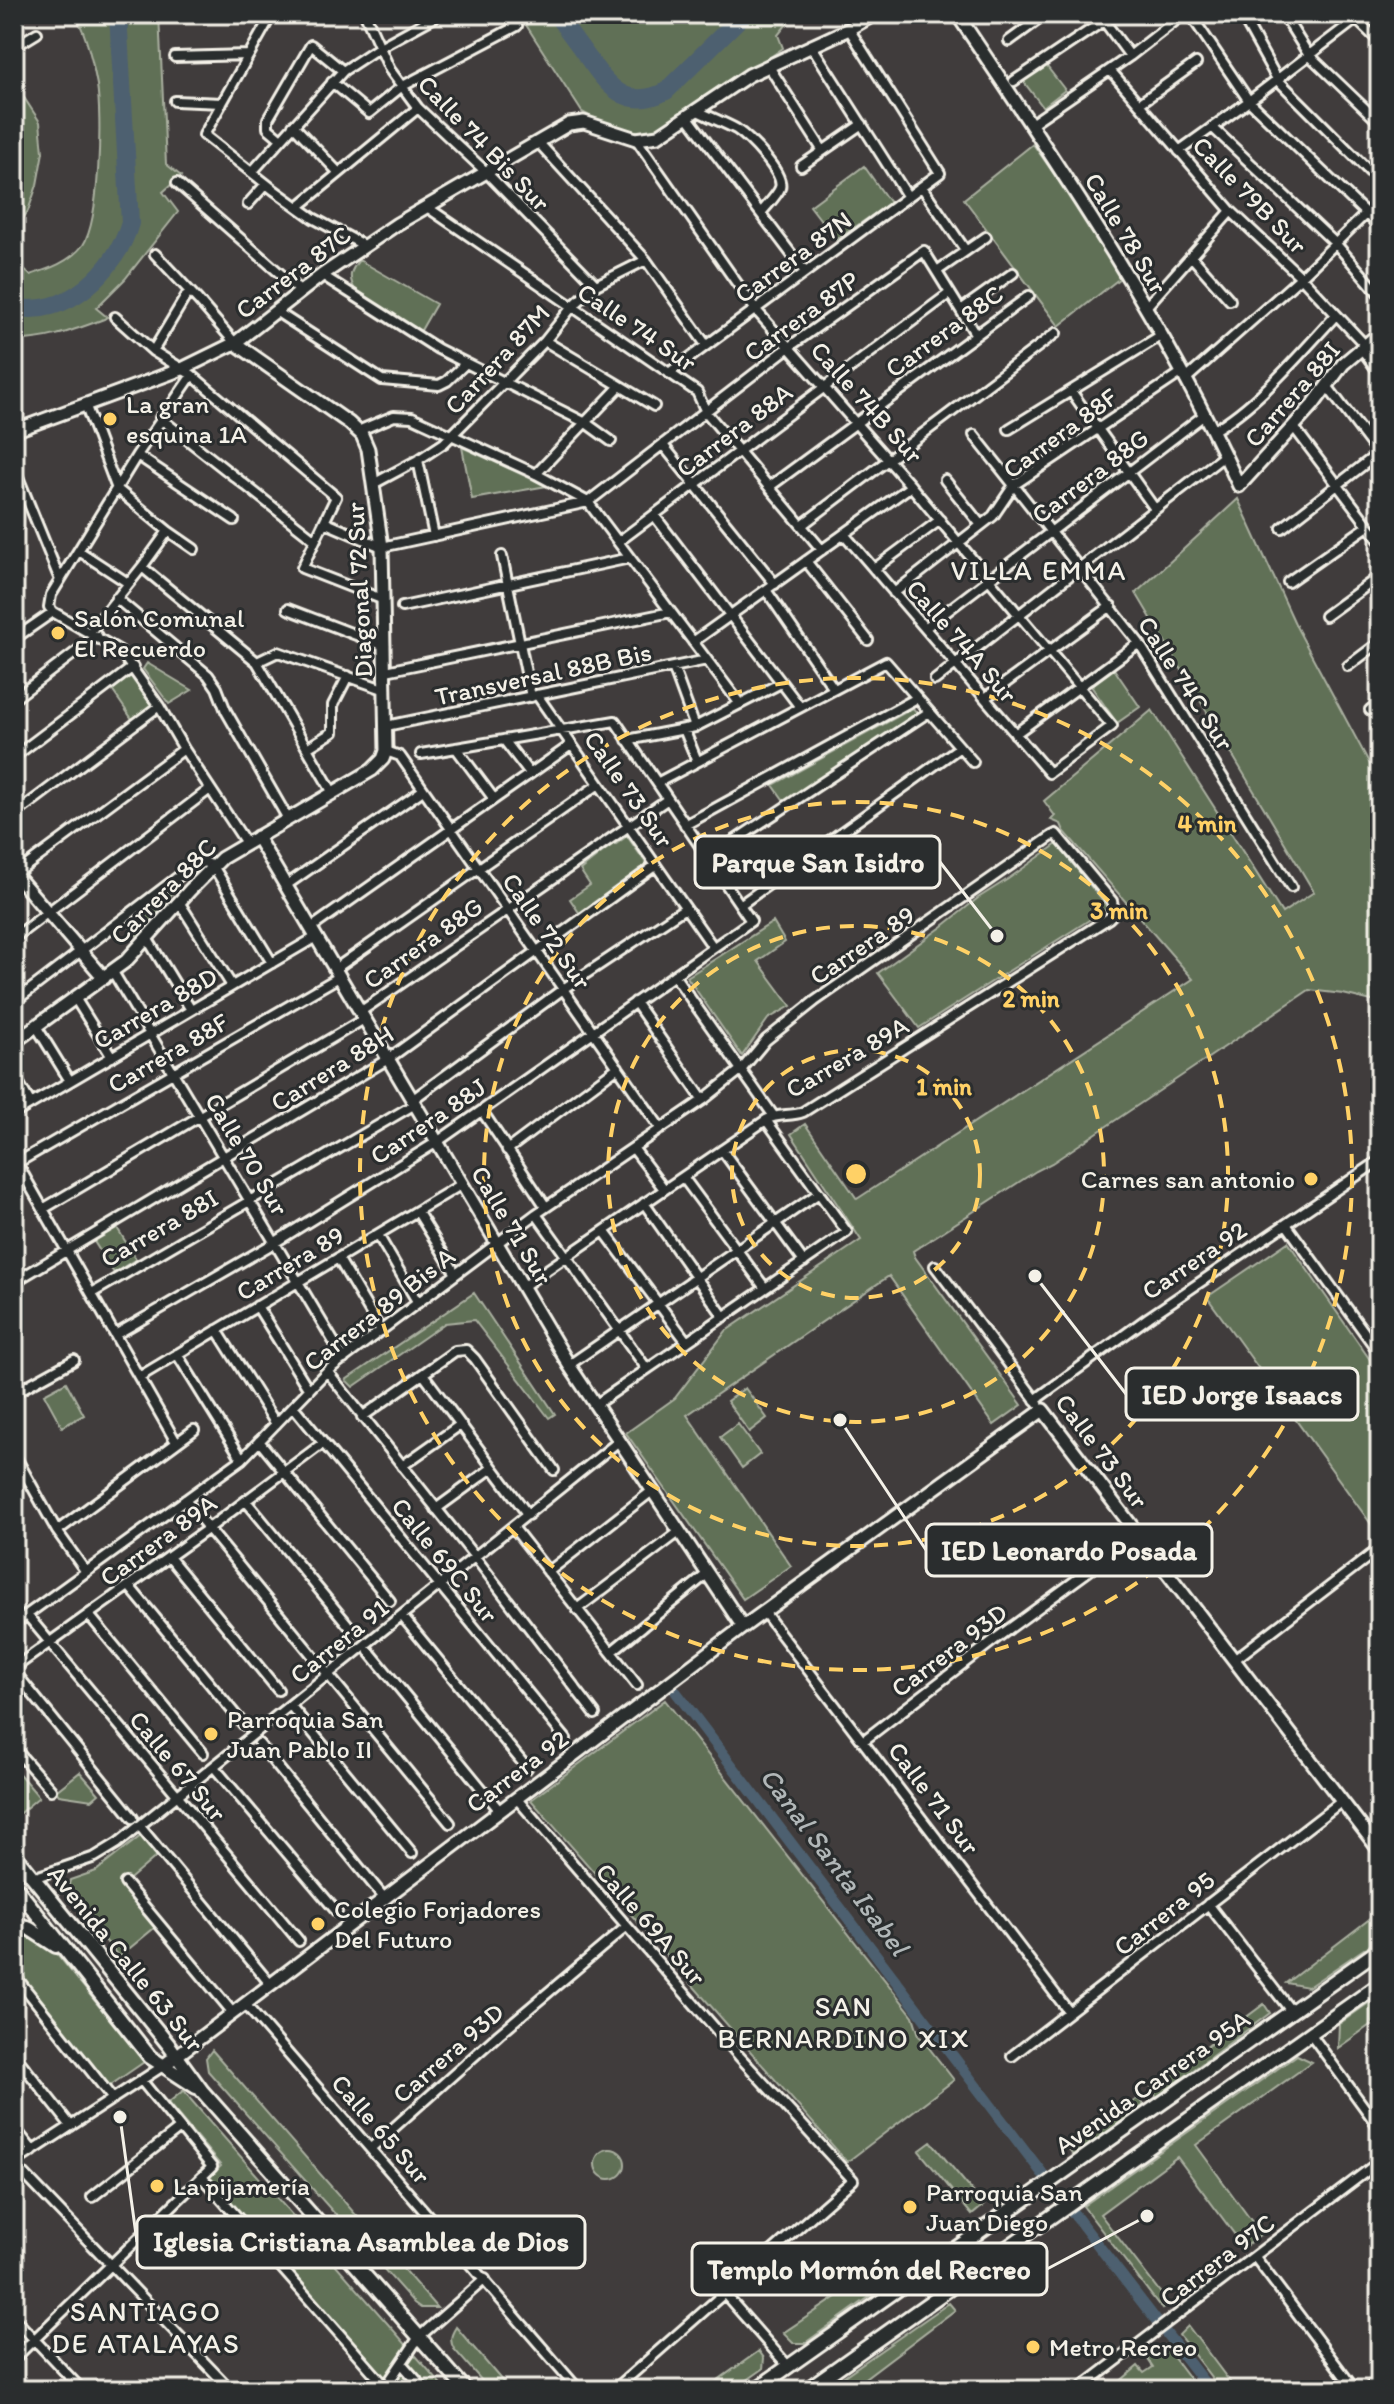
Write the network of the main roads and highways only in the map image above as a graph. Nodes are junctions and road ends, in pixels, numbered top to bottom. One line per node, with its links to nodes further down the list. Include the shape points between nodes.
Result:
1 (16, 1858): 2 (main road, Avenida Calle 63 Sur)
2 (33, 1878): 3 (main road); 8 (main road, Avenida Calle 63 Sur)
3 (14, 1886): 6 (main road, Avenida Calle 63 Sur)
4 (14, 1922): 6 (main road)
5 (1380, 1949): 11 (main road, Avenida Carrera 95A)
6 (71, 1957): 8 (main road, Avenida Calle 63 Sur, via 150,2057)
7 (1380, 1984): 9 (main road, Avenida Carrera 95A)
8 (202, 2091): 10 (main road, Avenida Calle 63 Sur)
9 (810, 2389)
10 (466, 2390)
11 (755, 2390)

